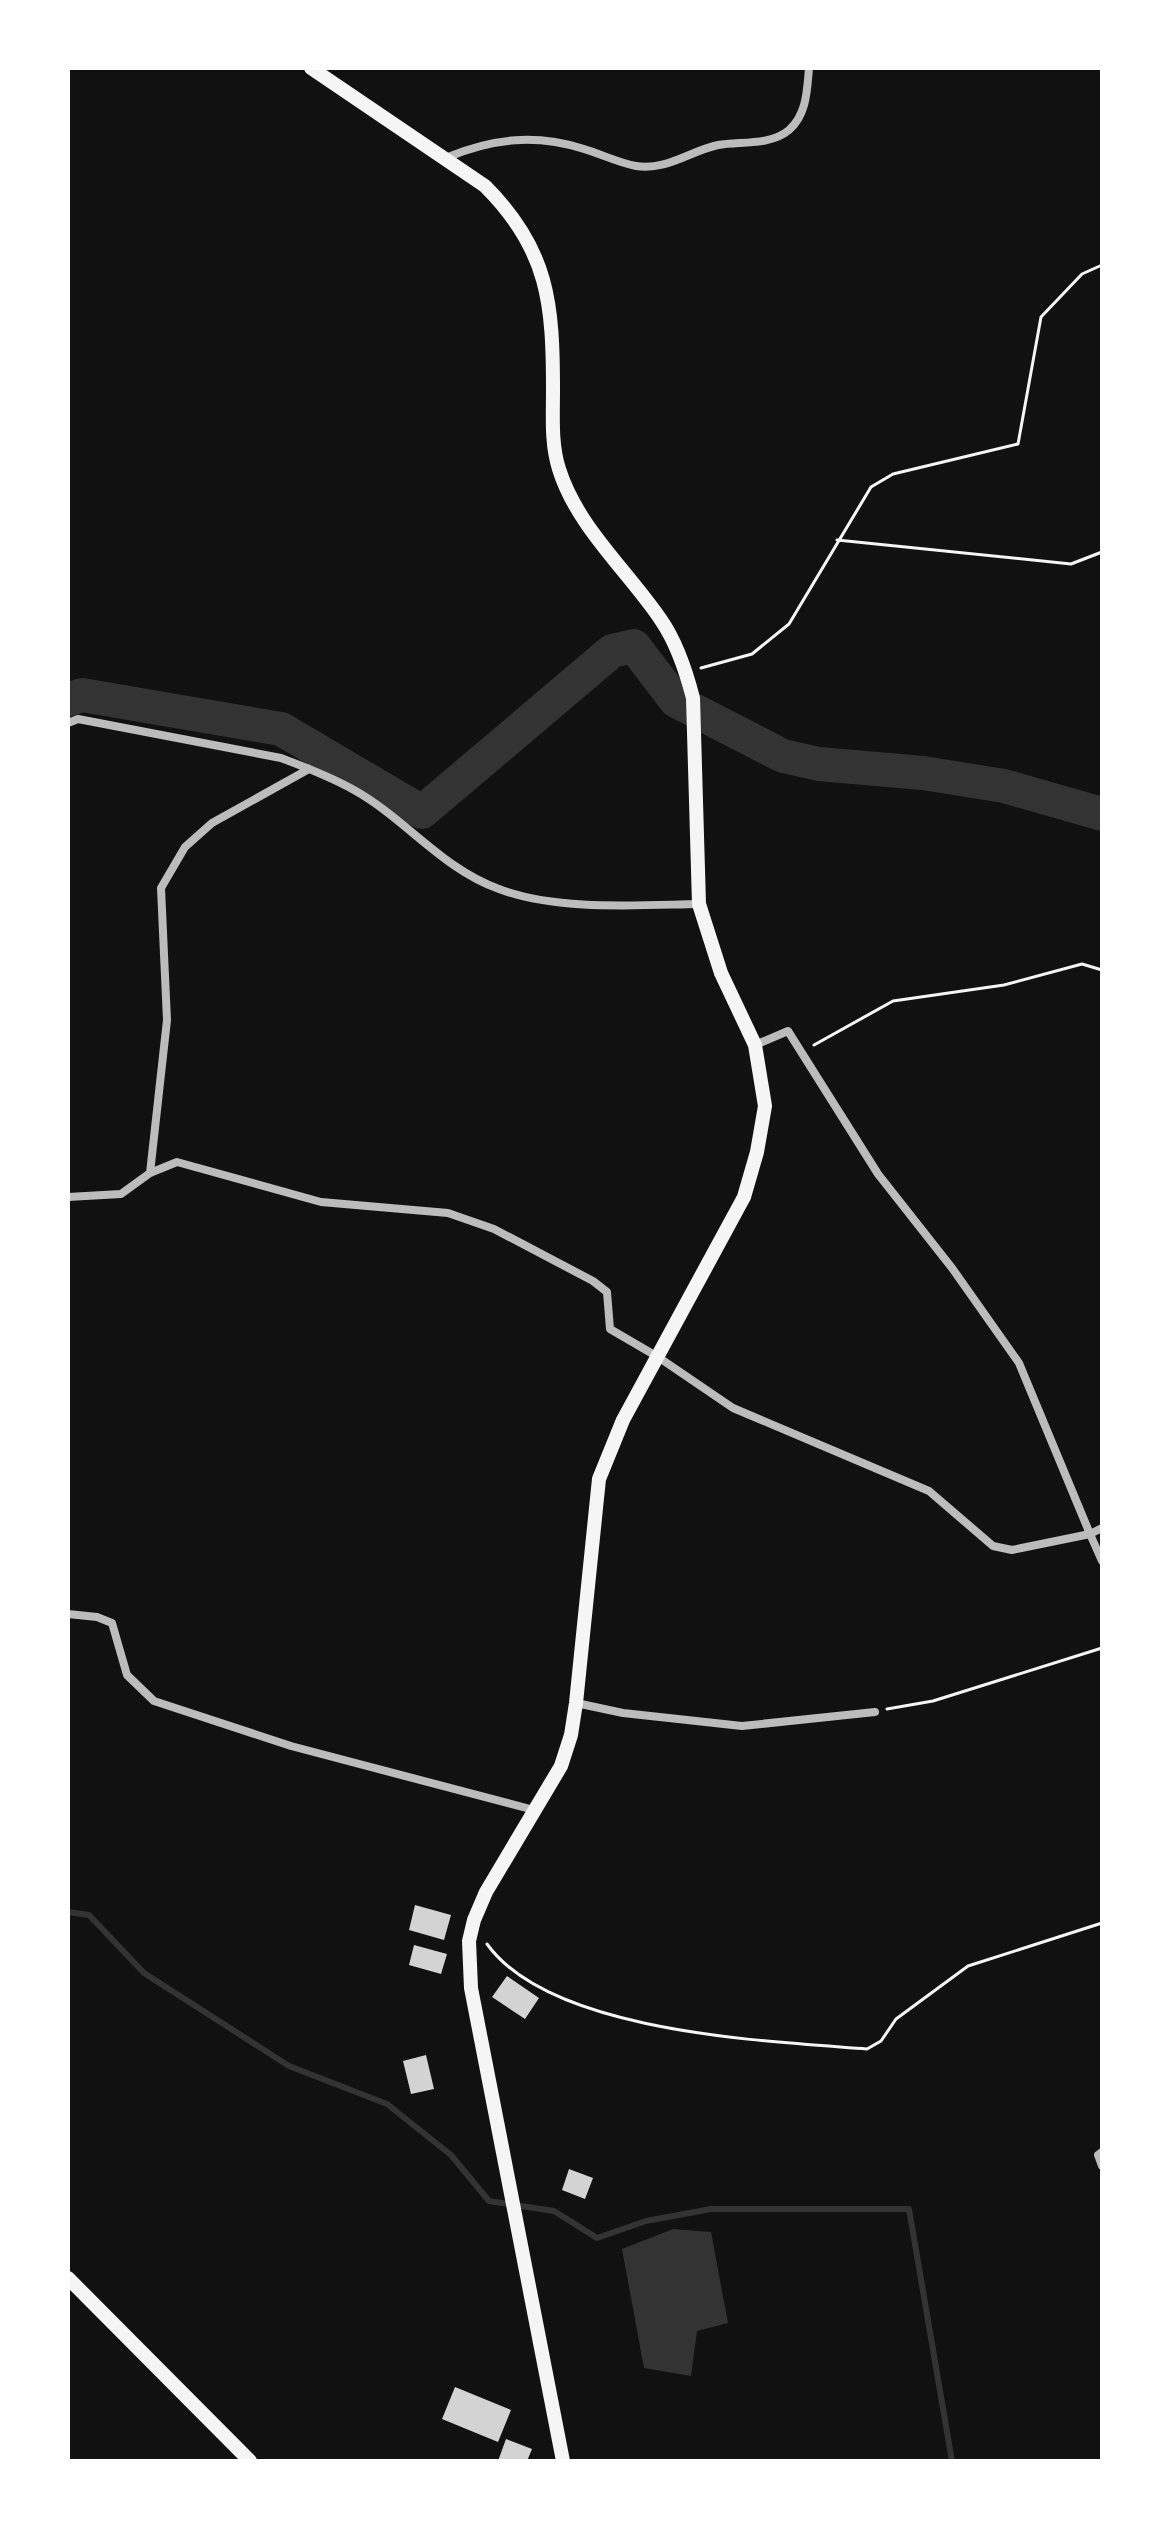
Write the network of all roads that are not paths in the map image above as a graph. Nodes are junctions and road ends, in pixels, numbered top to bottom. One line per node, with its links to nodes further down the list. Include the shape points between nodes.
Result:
1 (311, 68): 3 (main road)
2 (809, 68): 3 (street, via 807,99 798,118 787,132 762,141 716,146 659,166 637,166 580,148 516,139 484,142)
3 (448, 157): 6 (main road, via 509,210 541,265 549,295 553,440 559,469 592,530 663,622 686,672 694,714)
4 (68, 723): 5 (street, via 78,719 281,758)
5 (309, 769): 6 (street, via 355,790 441,859 500,890 608,905); 8 (street, via 212,823 185,847 161,888 167,1020)
6 (699, 904): 7 (main road, via 721,973)
7 (755, 1045): 10 (main road, via 765,1106 744,1197); 12 (street, via 788,1031 878,1174 1019,1363)
8 (150, 1173): 9 (street, via 121,1194); 10 (street, via 177,1162 321,1202 448,1213 494,1229 593,1281 607,1292 610,1329)
9 (68, 1197)
10 (658, 1357): 12 (street, via 733,1408 929,1491 993,1546 1012,1550); 15 (main road, via 609,1449 599,1479)
11 (1102, 1528): 12 (street)
12 (1090, 1534): 13 (street)
13 (1102, 1561)
14 (68, 1614): 17 (street, via 112,1623 127,1675 154,1701 291,1746)
15 (576, 1703): 16 (street, via 742,1726); 17 (main road, via 561,1766)
16 (875, 1712)
17 (534, 1810): 22 (main road, via 474,1920 469,1941 471,1988)
18 (1102, 2152): 19 (street)
19 (1102, 2166)
20 (68, 2278): 21 (main road)
21 (250, 2461)
22 (563, 2461)

